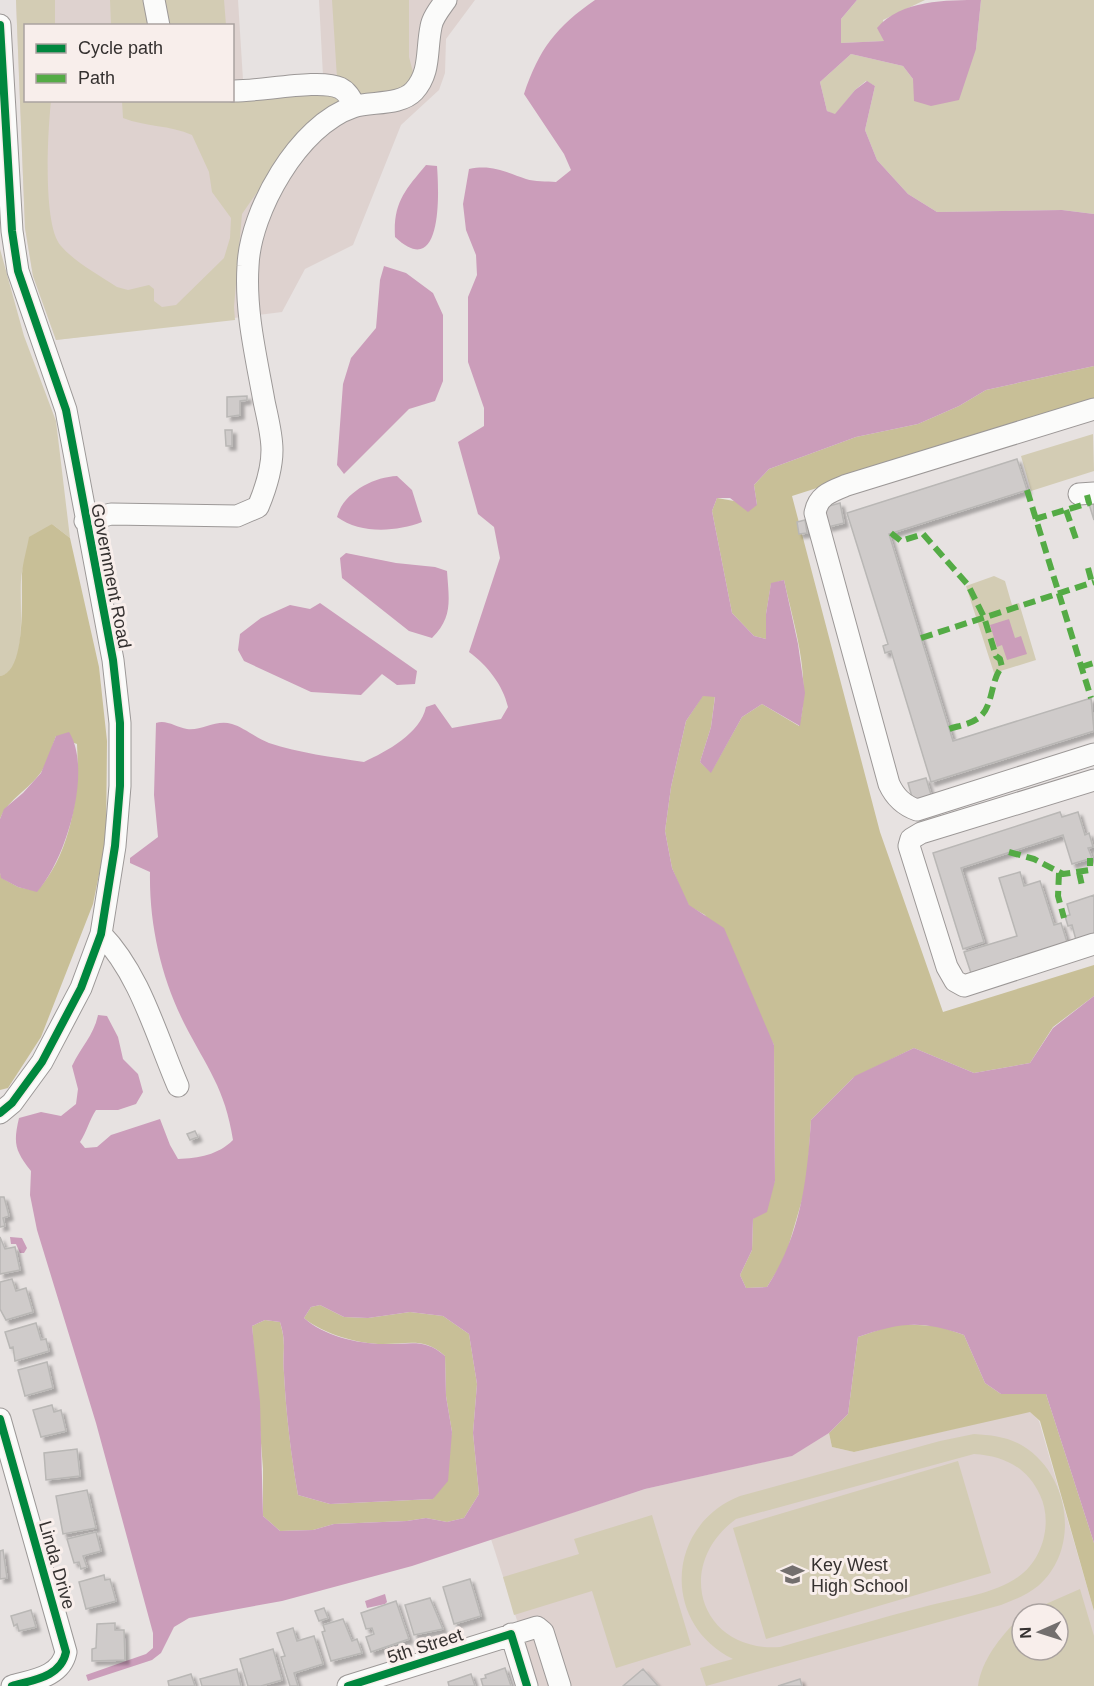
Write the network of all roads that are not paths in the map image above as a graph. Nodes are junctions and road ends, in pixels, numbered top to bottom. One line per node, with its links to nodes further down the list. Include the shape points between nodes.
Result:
1 (154, 0): 3 (street)
2 (446, 0): 6 (street, via 431,26 423,78 411,94)
3 (159, 24)
4 (0, 25): 8 (street, Government Road, via 12,231 18,271 66,410)
5 (234, 91): 6 (street, via 324,85 339,87)
6 (355, 106): 8 (street, via 332,115 306,136 254,228 248,265 249,319 272,448 268,483 258,507 237,516 111,514)
7 (1094, 409): 9 (street, via 847,485 826,494 817,503 815,513 889,784 906,806 917,810)
8 (85, 521): 11 (street, Government Road, via 120,723 115,846)
9 (1094, 754)
10 (1094, 780): 12 (street, via 921,833 911,838 909,846 947,967 955,981 964,986)
11 (101, 934): 13 (street, via 117,951 129,973); 14 (street, Government Road, via 81,988 42,1062)
12 (1094, 944)
13 (178, 1086)
14 (0, 1113)
15 (0, 1419): 17 (street, Linda Drive, via 66,1652 57,1670)
16 (511, 1634): 18 (street, 5th Street); 19 (street); 20 (street, 5th Street, via 541,1629)
17 (12, 1686)
18 (348, 1686)
19 (527, 1686)
20 (560, 1686)

